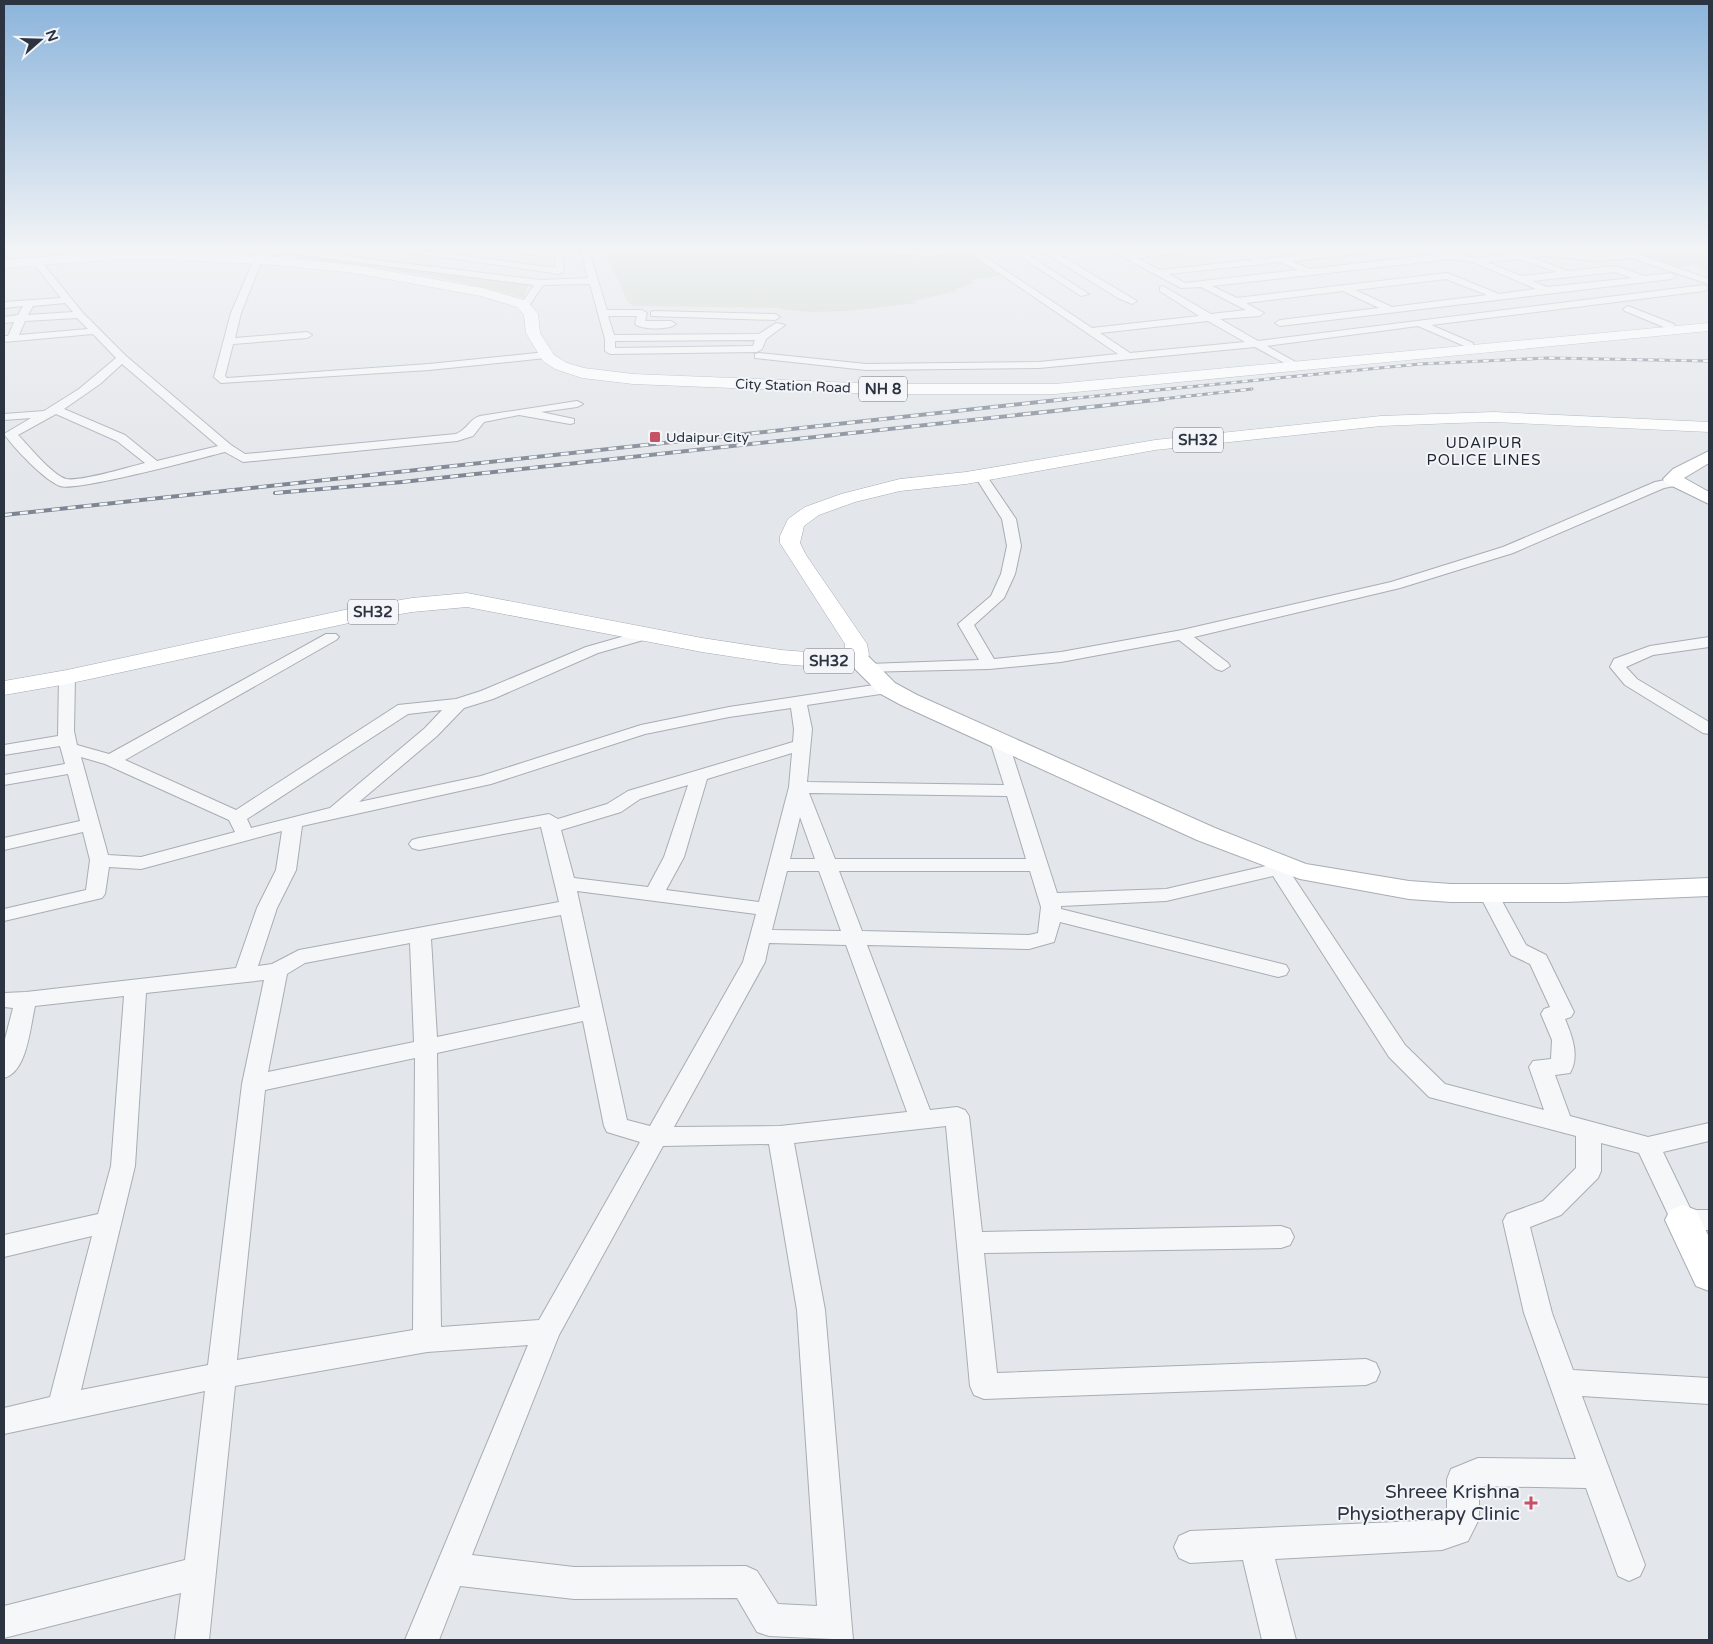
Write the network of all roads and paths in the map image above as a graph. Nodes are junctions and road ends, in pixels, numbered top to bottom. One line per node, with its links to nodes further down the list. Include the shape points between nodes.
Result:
1 (17, 325): 25 (street)
2 (90, 325): 19 (street)
3 (235, 325): 21 (street)
4 (532, 325): 28 (main road, City Station Road / NH 8, via 533,333)
5 (541, 325): 32 (main road, City Station Road / NH 8, via 548,345 569,364 588,370 633,375 1009,386)
6 (610, 325): 7 (street, via 610,338 761,337)
7 (773, 325)
8 (1081, 325): 20 (street)
9 (1148, 325): 20 (street)
10 (1222, 325): 26 (street)
11 (1282, 325): 24 (street)
12 (1405, 325): 24 (street)
13 (1423, 325): 22 (street)
14 (1667, 325): 16 (street)
15 (1687, 325): 16 (main road, City Station Road / NH 8)
16 (1670, 326): 27 (main road, City Station Road / NH 8)
17 (1709, 327): 32 (main road, City Station Road / NH 8)
18 (1461, 330): 22 (street)
19 (97, 331): 25 (street); 31 (street)
20 (1090, 331): 29 (street)
21 (235, 333): 23 (street); 28 (street, via 219,377 225,381 429,367)
22 (1442, 333): 27 (street)
23 (306, 335)
24 (1307, 337): 26 (street)
25 (8, 339)
26 (1257, 344): 29 (street); 32 (street)
27 (1469, 345): 32 (main road, City Station Road / NH 8)
28 (546, 355): 32 (main road, City Station Road / NH 8, via 561,366 582,372 633,379 968,391 1055,389)
29 (1126, 355): 30 (street, via 977,368 866,367)
30 (759, 356)
31 (122, 358): 34 (street, via 101,379); 40 (street)
32 (1294, 364)
33 (577, 404): 35 (street)
34 (54, 412): 36 (street); 39 (street); 42 (street, via 121,438)
35 (518, 412): 37 (street); 40 (street, via 480,419 469,433 457,437 243,458)
36 (4, 416)
37 (570, 421)
38 (1709, 427): 43 (main road, SH32, via 1494,417 1381,421 1154,445)
39 (7, 436): 42 (street, via 64,483)
40 (227, 448): 42 (street)
41 (1709, 456): 44 (street, via 1672,477)
42 (155, 465)
43 (980, 475): 46 (main road, SH32, via 882,489 827,505 802,517 792,529 790,544); 54 (street, via 1009,519 1014,546 1008,574 997,598 966,624)
44 (1675, 482): 45 (street); 48 (street, via 1660,485 1508,550 1395,585)
45 (1709, 499)
46 (832, 609): 51 (main road, via 836,632); 53 (main road, SH32, via 856,644)
47 (649, 634): 52 (main road, SH32); 56 (main road, SH32, via 466,600 358,615); 60 (street, via 592,650)
48 (1182, 635): 54 (street, via 1061,657); 55 (street)
49 (331, 637): 66 (street)
50 (1709, 642): 61 (street, via 1636,655 1620,662 1618,667 1631,682)
51 (831, 644): 52 (main road, via 795,650); 53 (main road, via 828,651 834,655)
52 (745, 652): 53 (main road, SH32)
53 (861, 663): 54 (street); 58 (street)
54 (989, 664)
55 (1222, 666)
56 (67, 678): 57 (main road, SH32); 63 (street, via 65,730)
57 (4, 688)
58 (887, 688): 59 (street); 62 (street)
59 (798, 701): 64 (street); 72 (street, via 641,730 485,780)
60 (458, 704): 72 (street, via 431,732); 73 (street, via 404,709)
61 (1708, 728)
62 (999, 741): 71 (street); 84 (street)
63 (69, 744): 65 (street); 66 (street); 67 (street)
64 (802, 745): 68 (street); 70 (street)
65 (4, 750)
66 (111, 760): 73 (street)
67 (76, 767): 69 (street); 74 (street)
68 (700, 774): 76 (street, via 634,795 614,808); 87 (street, via 674,857)
69 (4, 780)
70 (798, 787): 71 (street); 81 (street); 82 (street)
71 (1014, 791): 83 (street)
72 (334, 813): 75 (street)
73 (237, 817): 77 (street)
74 (91, 824): 78 (street); 80 (street)
75 (293, 824): 77 (street); 98 (street, via 286,870 268,908)
76 (551, 827): 79 (street, via 549,820); 85 (street)
77 (245, 837): 80 (street, via 141,863)
78 (4, 844)
79 (419, 844)
80 (100, 860): 92 (street, via 95,894)
81 (778, 865): 82 (street); 91 (street)
82 (828, 865): 83 (street); 95 (street)
83 (1038, 865): 89 (street)
84 (1279, 866): 88 (street, via 1410,890); 89 (street, via 1166,895); 106 (street, via 1397,1051 1437,1091)
85 (565, 883): 87 (street); 90 (street)
86 (1709, 887): 88 (street)
87 (654, 894): 91 (street)
88 (1489, 894): 106 (street, via 1518,950 1539,960 1563,1012 1552,1014 1563,1040 1562,1066 1541,1067)
89 (1050, 906): 95 (street, via 1049,934 1036,942); 96 (street)
90 (568, 907): 93 (street); 101 (street)
91 (767, 909): 94 (street)
92 (4, 914)
93 (420, 934): 97 (street, via 299,957); 102 (street)
94 (760, 936): 95 (street); 110 (street, via 754,962)
95 (855, 939): 105 (street)
96 (1278, 970)
97 (277, 971): 98 (street); 104 (street)
98 (245, 974): 99 (street)
99 (136, 987): 100 (street); 113 (street, via 123,1166)
100 (15, 1000): 103 (street, via 10,1063)
101 (591, 1012): 102 (street); 110 (street, via 616,1126)
102 (426, 1047): 104 (street); 119 (street)
103 (4, 1070)
104 (254, 1084): 121 (street)
105 (922, 1120): 109 (street); 115 (street, via 957,1116)
106 (1560, 1123): 107 (street)
107 (1588, 1130): 111 (street); 122 (street, via 1589,1171 1552,1208 1516,1221 1538,1313)
108 (1709, 1132): 111 (street)
109 (780, 1135): 110 (street); 133 (street, via 811,1310)
110 (656, 1137): 118 (street)
111 (1648, 1146): 112 (street)
112 (1696, 1220): 117 (street)
113 (109, 1222): 116 (street); 124 (street)
114 (1281, 1237): 115 (street)
115 (969, 1242): 120 (street, via 984,1386)
116 (4, 1246)
117 (1709, 1276)
118 (547, 1331): 119 (street); 130 (street)
119 (427, 1340): 121 (street)
120 (1366, 1372)
121 (223, 1375): 124 (street); 131 (street)
122 (1563, 1382): 123 (street); 126 (street)
123 (1709, 1391)
124 (62, 1406): 125 (street)
125 (4, 1422)
126 (1595, 1474): 127 (street, via 1478,1472 1462,1480 1463,1519 1457,1530 1442,1535); 129 (street)
127 (1255, 1544): 128 (street); 136 (street)
128 (1190, 1547)
129 (1629, 1565)
130 (450, 1570): 133 (street, via 574,1583 746,1582 769,1620); 135 (street)
131 (200, 1572): 132 (street); 134 (street)
132 (4, 1622)
133 (835, 1632)
134 (192, 1640)
135 (422, 1640)
136 (1279, 1640)

